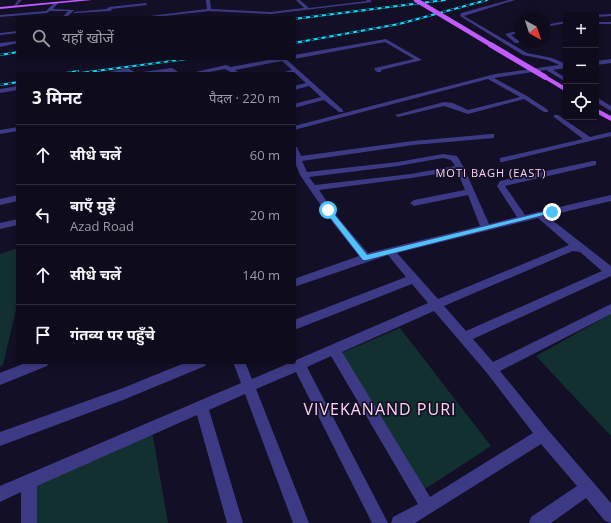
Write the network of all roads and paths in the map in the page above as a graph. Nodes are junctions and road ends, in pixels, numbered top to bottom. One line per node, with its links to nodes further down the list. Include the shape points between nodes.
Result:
1 (20, 0): 15 (street)
2 (72, 0): 11 (main road)
3 (90, 0): 11 (main road)
4 (208, 0): 21 (street)
5 (298, 0): 19 (street)
6 (338, 0): 14 (street)
7 (368, 0): 14 (street, via 370,2)
8 (416, 0): 68 (main road, bridge)
9 (423, 0): 64 (main road)
10 (513, 0): 40 (street, via 474,10 462,16 525,54)
11 (57, 1): 15 (main road); 20 (street)
12 (146, 4): 17 (street)
13 (321, 4): 18 (street)
14 (345, 5): 18 (street)
15 (14, 6): 16 (main road); 28 (street)
16 (0, 7)
17 (109, 7): 22 (street); 25 (street)
18 (326, 7): 19 (street)
19 (308, 9): 21 (street, via 271,13)
20 (49, 10): 24 (street, via 72,10); 28 (street)
21 (209, 10): 26 (street)
22 (75, 12)
23 (611, 15): 27 (street)
24 (66, 16)
25 (111, 16)
26 (154, 16)
27 (599, 16)
28 (1, 17)
29 (563, 23): 32 (street)
30 (599, 23): 31 (street)
31 (611, 23)
32 (551, 25)
33 (16, 32): 35 (street)
34 (515, 32): 36 (street, via 507,36)
35 (0, 34)
36 (515, 41)
37 (16, 42): 38 (street)
38 (0, 44)
39 (527, 48): 40 (street)
40 (541, 56): 47 (street)
41 (296, 57): 54 (street, via 386,40 419,60 377,69)
42 (611, 57): 43 (street)
43 (599, 59)
44 (275, 60): 52 (street)
45 (287, 60): 53 (street)
46 (611, 61): 49 (street)
47 (559, 62): 48 (street); 76 (street, via 487,73)
48 (563, 63)
49 (599, 63)
50 (563, 65): 51 (street)
51 (546, 68): 62 (street); 63 (street)
52 (231, 69): 59 (street, via 226,67); 60 (street)
53 (296, 71): 61 (street); 65 (street)
54 (379, 71)
55 (116, 72): 56 (street)
56 (132, 72)
57 (156, 72): 58 (street)
58 (174, 72)
59 (200, 72)
60 (234, 72)
61 (290, 72)
62 (490, 78): 70 (street); 84 (street)
63 (563, 78)
64 (563, 82)
65 (311, 84): 67 (street); 71 (street)
66 (16, 88): 69 (street)
67 (296, 88)
68 (563, 88)
69 (0, 91)
70 (525, 97): 77 (street); 80 (street, via 468,112 449,104)
71 (325, 98): 73 (street); 76 (street)
72 (599, 101): 75 (street)
73 (296, 105)
74 (599, 105): 79 (main road)
75 (611, 109)
76 (341, 111): 83 (street)
77 (546, 111)
78 (599, 112): 82 (main road)
79 (611, 113)
80 (398, 115)
81 (556, 116): 89 (street)
82 (611, 119)
83 (296, 122)
84 (296, 127)
85 (16, 129): 86 (street)
86 (0, 132)
87 (611, 134): 89 (street)
88 (491, 136): 91 (street, via 413,143)
89 (587, 138): 92 (street)
90 (296, 156): 91 (street)
91 (297, 159): 95 (street)
92 (503, 160)
93 (593, 163): 105 (street, via 502,184 503,191)
94 (460, 168): 95 (street, via 454,158 443,156); 96 (street); 98 (street)
95 (304, 175): 96 (street)
96 (313, 188): 111 (street)
97 (16, 192): 99 (street)
98 (470, 192): 103 (street); 108 (street)
99 (0, 196)
100 (16, 198): 102 (street)
101 (611, 198): 104 (street)
102 (0, 202)
103 (414, 203)
104 (540, 215): 105 (street); 109 (street)
105 (523, 218): 108 (street)
106 (16, 222): 107 (street)
107 (0, 226)
108 (486, 228): 110 (street)
109 (578, 247): 112 (street); 115 (street)
110 (390, 251): 111 (street); 113 (street)
111 (366, 258): 114 (street)
112 (611, 271): 118 (street)
113 (413, 279): 115 (street); 117 (street)
114 (296, 282)
115 (436, 305): 118 (street); 119 (street)
116 (611, 309): 124 (street)
117 (296, 324)
118 (464, 338): 124 (street)
119 (334, 350): 123 (street); 133 (street)
120 (38, 364): 125 (street)
121 (196, 364): 129 (street)
122 (239, 364): 126 (street)
123 (299, 365): 126 (street); 138 (street)
124 (491, 369): 128 (street)
125 (0, 379)
126 (248, 386): 127 (street); 137 (street)
127 (201, 407): 130 (street); 136 (street)
128 (543, 435): 131 (street); 133 (street)
129 (0, 439)
130 (29, 482): 132 (street); 135 (street)
131 (587, 488): 134 (street); 140 (street)
132 (0, 494)
133 (428, 507): 139 (street)
134 (611, 515)
135 (29, 523)
136 (235, 523)
137 (301, 523)
138 (380, 523)
139 (399, 523)
140 (537, 523)

